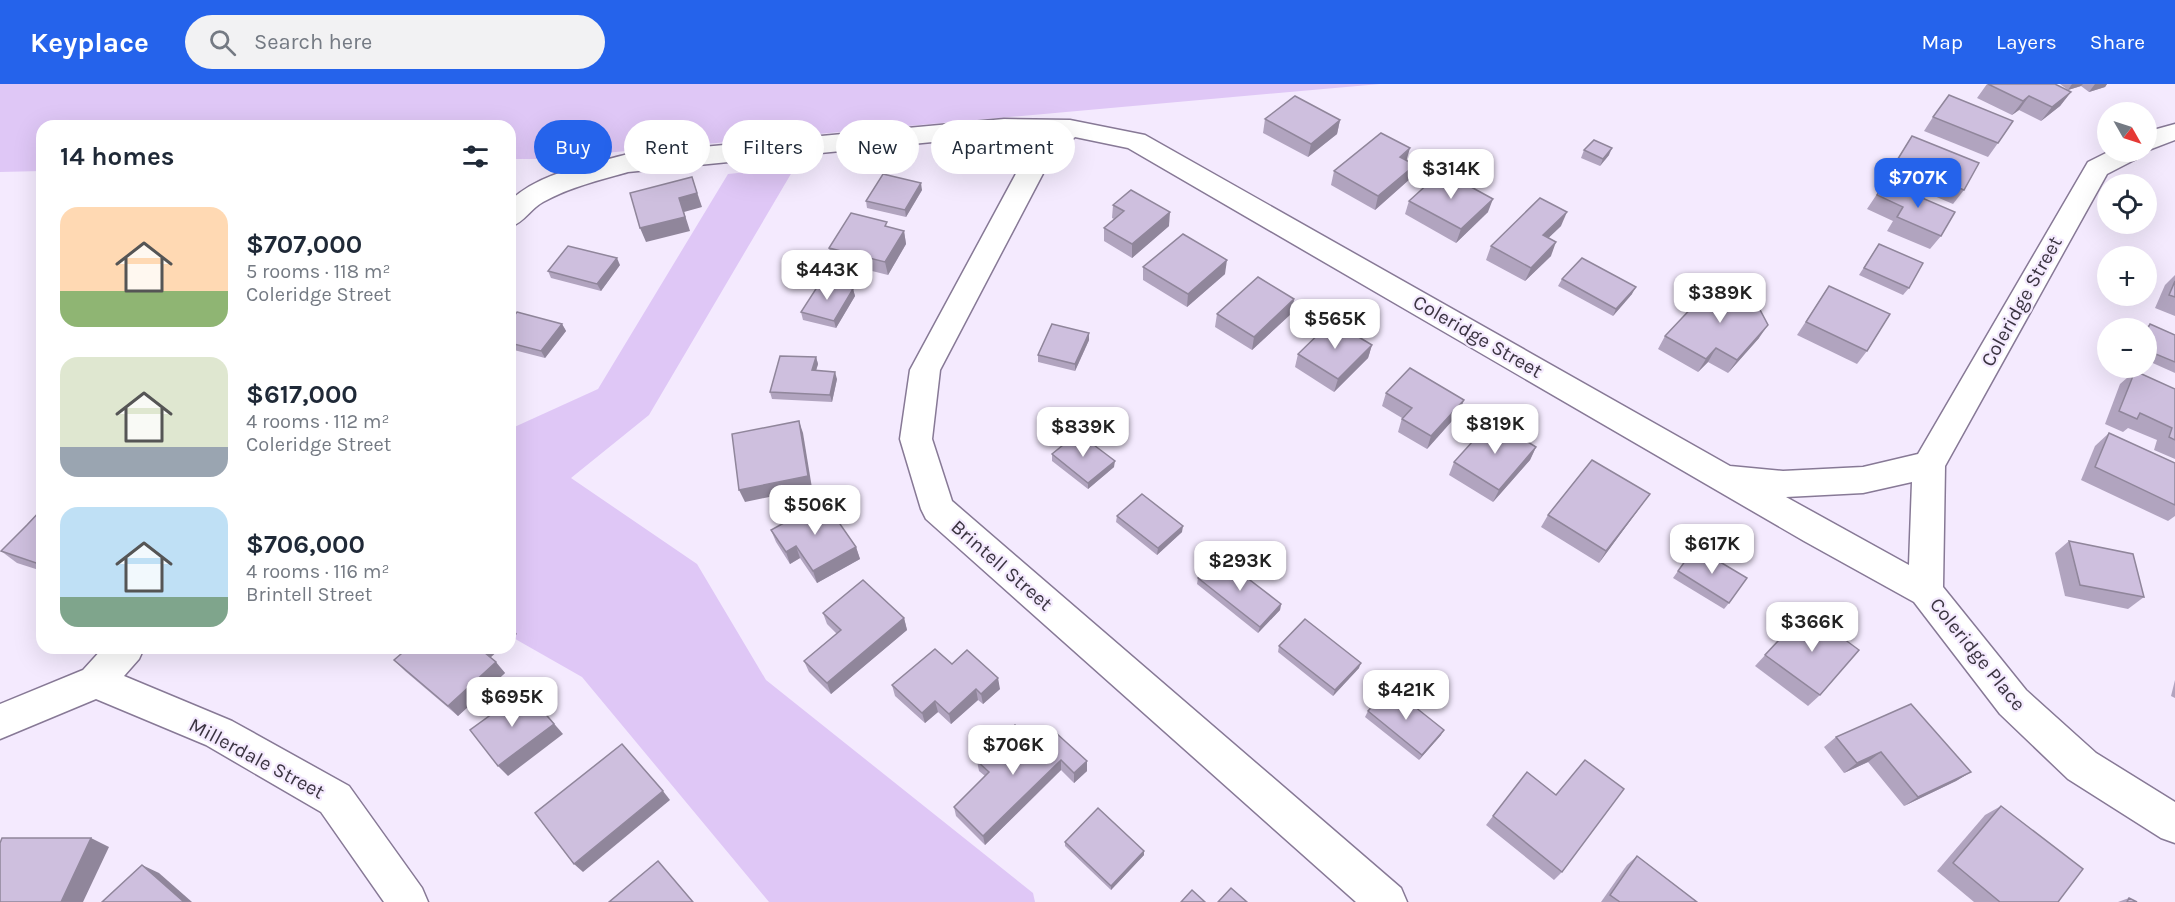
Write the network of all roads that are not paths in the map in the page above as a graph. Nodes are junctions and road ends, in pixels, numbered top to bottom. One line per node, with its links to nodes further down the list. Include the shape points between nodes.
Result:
1 (1075, 129): 9 (street, Coleridge Street, via 1136,141)
2 (2175, 132): 4 (street)
3 (931, 134): 7 (street, Coleridge Street, via 628,163 577,177 532,196)
4 (2157, 138)
5 (2109, 162): 8 (street, Coleridge Street, via 2097,168)
6 (1029, 174): 16 (street, Brintell Street, via 925,370 916,439 938,509)
7 (516, 211)
8 (1929, 465): 9 (street, Coleridge Street, via 1863,480 1783,483); 10 (street, Coleridge Street)
9 (1721, 476): 10 (street, Coleridge Street)
10 (1926, 591): 14 (street, Coleridge Place, via 2013,702 2082,766)
11 (121, 654): 12 (street)
12 (96, 682): 13 (street); 15 (street, Millerdale Street, via 219,734 335,799)
13 (0, 722)
14 (2175, 824)
15 (408, 902)
16 (1387, 902)

